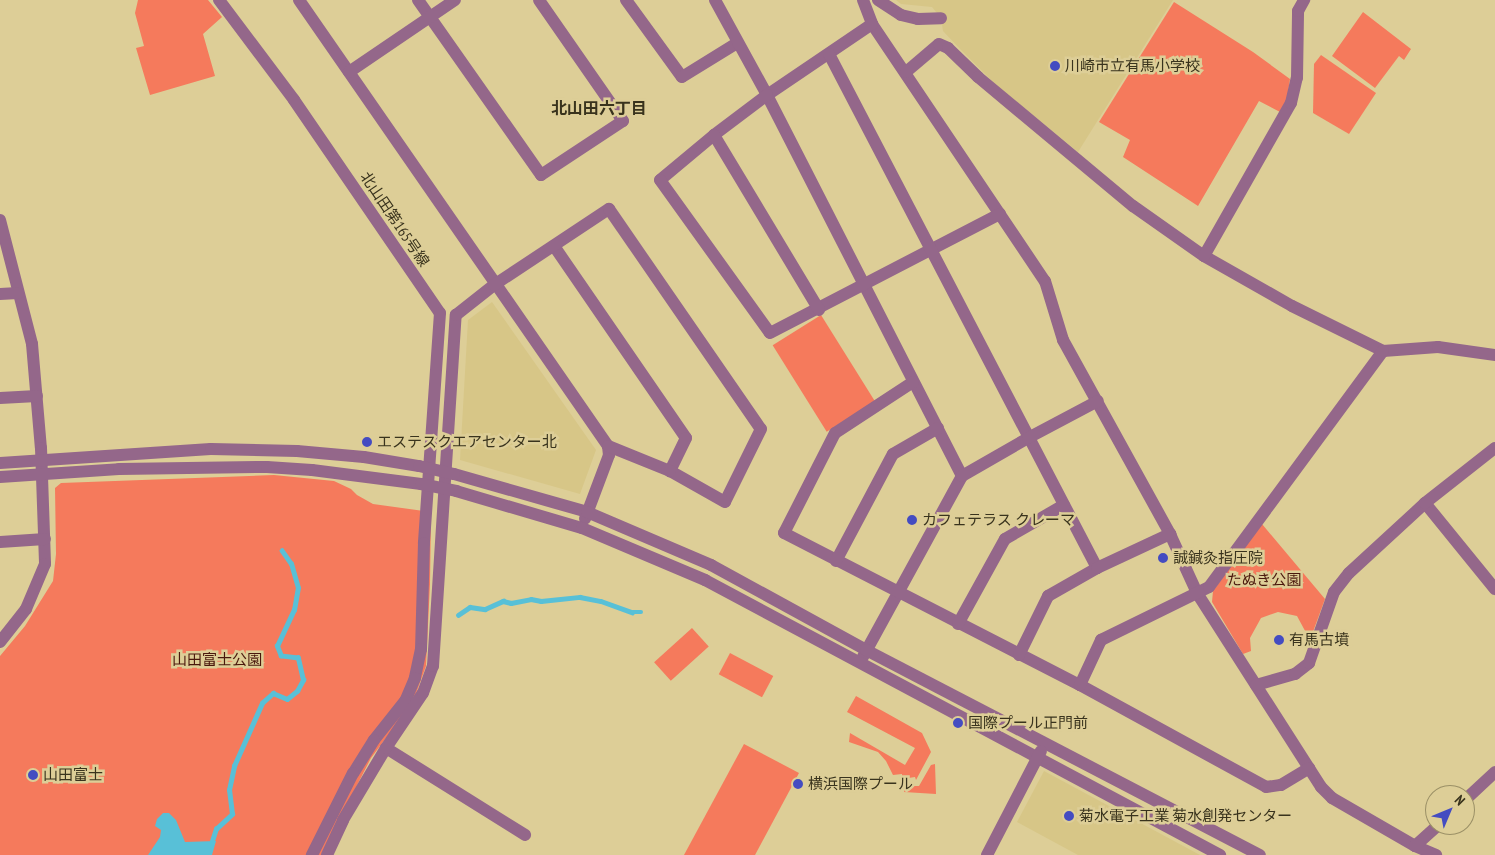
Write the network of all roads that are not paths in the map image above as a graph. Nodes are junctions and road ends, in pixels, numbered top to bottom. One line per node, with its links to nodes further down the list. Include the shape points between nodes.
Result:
1 (219, 0): 46 (street, 北山田第165号線, via 294,100 440,313)
2 (299, 0): 16 (street)
3 (418, 0): 11 (street)
4 (455, 0): 11 (street)
5 (539, 0): 11 (street, via 623,121 542,175)
6 (626, 0): 14 (street, via 682,77)
7 (715, 0): 14 (street)
8 (863, 0): 13 (street)
9 (878, 0): 12 (street, via 900,15 918,19)
10 (1304, 0): 24 (street, via 1298,11 1297,78 1291,103)
11 (430, 18): 16 (street)
12 (941, 18)
13 (872, 24): 15 (street); 17 (street)
14 (737, 43): 18 (street)
15 (829, 54): 18 (street); 23 (street)
16 (349, 72): 25 (street)
17 (906, 72): 20 (street); 24 (street, via 938,44 948,48 978,77 1133,206)
18 (766, 95): 19 (street); 26 (street)
19 (714, 135): 29 (street); 29 (street, via 660,180 770,333)
20 (1000, 214): 23 (street); 35 (street, via 1044,281 1063,340)
21 (0, 220): 27 (street)
22 (554, 246): 25 (street); 42 (street, via 686,438); 42 (street, via 610,209 762,430 725,502)
23 (930, 250): 26 (street); 37 (street)
24 (1204, 256): 30 (street, via 1292,306)
25 (494, 285): 38 (street); 67 (street, via 456,314 433,666 423,693)
26 (863, 286): 29 (street); 32 (street)
27 (18, 293): 28 (street); 33 (street, via 32,344)
28 (0, 294)
29 (819, 310)
30 (1383, 351): 31 (street, via 1438,347); 57 (street, via 1209,587)
31 (1495, 355)
32 (913, 382): 36 (street); 54 (street, via 835,433 784,533)
33 (37, 396): 34 (street); 40 (street)
34 (0, 398)
35 (1098, 402): 37 (street); 51 (street)
36 (938, 428): 44 (street); 54 (street, via 892,454)
37 (1028, 438): 44 (street); 48 (street)
38 (608, 446): 42 (street); 49 (street, via 609,455)
39 (1495, 448): 47 (street)
40 (42, 461): 41 (street); 43 (street); 49 (street, bridge, via 211,449 298,451 364,457 454,474)
41 (0, 463)
42 (670, 471)
43 (41, 474): 45 (street); 46 (street, via 119,469 267,467 312,470); 52 (street)
44 (962, 476): 58 (street)
45 (0, 477)
46 (425, 487): 50 (street, bridge, via 456,491); 75 (street, 北山田第165号線, via 421,649 415,678 400,709 374,740 353,773)
47 (1425, 503): 56 (street); 64 (street, via 1349,573 1334,592 1309,663 1295,674)
48 (1064, 505): 55 (street); 59 (street, via 1005,539)
49 (587, 512): 50 (street); 61 (street, via 711,565)
50 (582, 528): 63 (street, via 705,580)
51 (1170, 534): 55 (street); 57 (street)
52 (45, 540): 53 (street); 60 (street, via 45,564 37,589)
53 (0, 542)
54 (836, 561): 58 (street)
55 (1097, 568): 62 (street, via 1048,596)
56 (1495, 589)
57 (1197, 593): 64 (street); 65 (street, via 1102,640)
58 (898, 594): 59 (street); 61 (street)
59 (958, 624): 62 (street)
60 (0, 642)
61 (866, 650): 63 (street); 66 (street)
62 (1018, 654): 65 (street)
63 (861, 662): 68 (street)
64 (1256, 685): 69 (street)
65 (1080, 686): 69 (street, via 1266,787 1281,784)
66 (1045, 743): 68 (street); 79 (street)
67 (386, 748): 72 (street); 76 (street, via 343,820)
68 (1038, 757): 77 (street); 78 (street)
69 (1309, 768): 74 (street, via 1332,798)
70 (1495, 772): 71 (street)
71 (1475, 791)
72 (525, 834)
73 (1427, 835): 74 (street)
74 (1415, 846): 80 (street)
75 (312, 855)
76 (328, 855)
77 (987, 855)
78 (1220, 855)
79 (1260, 855)
80 (1436, 855)

